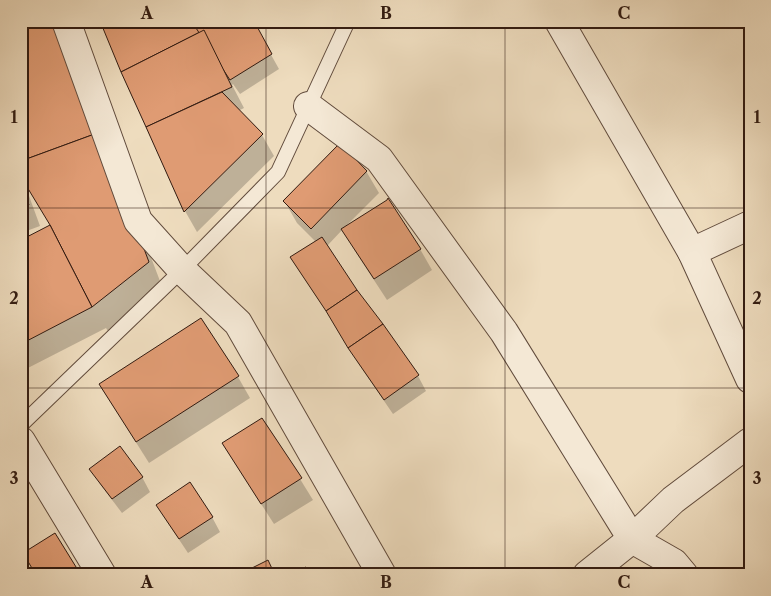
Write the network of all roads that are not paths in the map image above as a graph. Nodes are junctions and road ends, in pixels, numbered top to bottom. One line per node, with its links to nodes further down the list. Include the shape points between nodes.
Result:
1 (66, 21): 7 (street, via 138,221)
2 (348, 21): 4 (lane)
3 (559, 21): 6 (street)
4 (308, 106): 7 (lane, via 278,172); 12 (street, via 379,159 504,332)
5 (750, 224): 6 (street)
6 (692, 252): 8 (street)
7 (182, 270): 9 (lane); 14 (street, via 238,323)
8 (750, 379)
9 (21, 425)
10 (21, 440): 13 (street)
11 (750, 442): 12 (street, via 673,500)
12 (632, 539): 15 (street); 16 (street, via 674,563)
13 (102, 575)
14 (382, 575)
15 (587, 575)
16 (684, 575)

